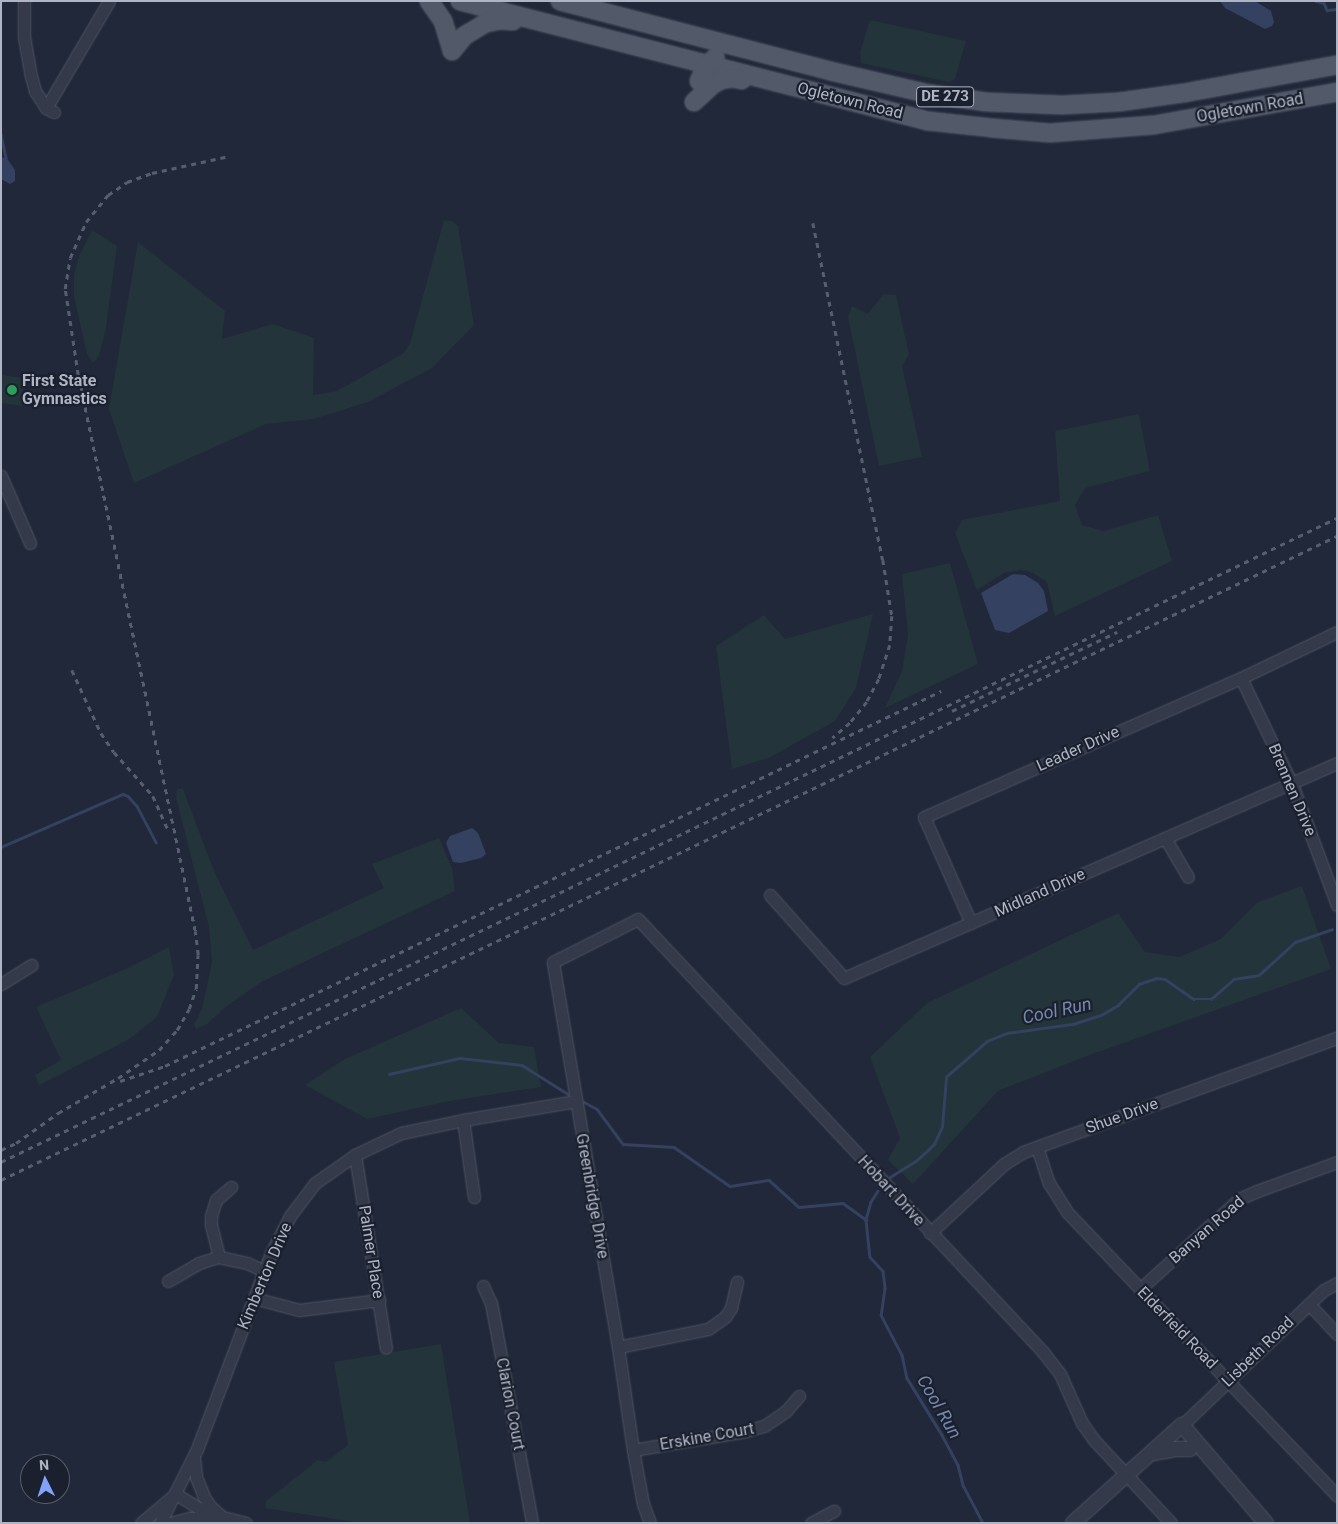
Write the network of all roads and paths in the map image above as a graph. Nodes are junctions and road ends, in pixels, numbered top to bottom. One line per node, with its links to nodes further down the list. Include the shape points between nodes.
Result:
1 (24, 1): 2 (street, via 24,37 31,76 36,91 50,110)
2 (109, 1)
3 (428, 1): 6 (main road, via 444,21 452,51 464,36 486,23 500,20)
4 (460, 1): 6 (main road, Ogletown Road / DE 273)
5 (560, 1): 9 (main road, Ogletown Road / DE 273)
6 (540, 22): 7 (main road, Ogletown Road / DE 273)
7 (707, 65): 9 (main road, via 716,57 734,53 797,70); 10 (main road); 11 (main road, Ogletown Road / DE 273)
8 (1337, 65): 9 (main road, Ogletown Road / DE 273, via 1156,98 1062,105 958,99)
9 (830, 71)
10 (700, 81)
11 (784, 84): 12 (main road, Ogletown Road / DE 273, via 928,121 1050,133 1154,125); 13 (main road, via 732,78 721,80)
12 (1337, 92)
13 (694, 102)
14 (1, 476): 15 (street)
15 (30, 543)
16 (1337, 632): 17 (street, Leader Drive)
17 (1241, 678): 19 (street, Brennen Drive); 25 (street, Leader Drive, via 924,817)
18 (1337, 763): 19 (street, Midland Drive)
19 (1292, 784): 20 (street, Midland Drive); 23 (street, Brennen Drive)
20 (1165, 838): 21 (street); 25 (street, Midland Drive)
21 (1188, 877)
22 (770, 895): 25 (street, Midland Drive, via 844,978)
23 (1337, 905)
24 (638, 919): 29 (street, Greenbridge Drive, via 553,962); 36 (street, Hobart Drive)
25 (971, 923)
26 (31, 965): 27 (street)
27 (1, 984)
28 (1337, 1038): 31 (street, Shue Drive)
29 (576, 1101): 30 (street, Kimberton Drive); 48 (street, Greenbridge Drive)
30 (463, 1120): 32 (street, Kimberton Drive, via 401,1133); 35 (street)
31 (1037, 1147): 36 (street, Shue Drive, via 1004,1164); 43 (street, Elderfield Road, via 1049,1183 1067,1212)
32 (355, 1155): 38 (street, Kimberton Drive, via 315,1183 279,1236); 45 (street, Palmer Place)
33 (1337, 1162): 43 (street, Banyan Road, via 1239,1200)
34 (231, 1187): 37 (street, via 216,1200 211,1216)
35 (474, 1197)
36 (930, 1233): 57 (street, Hobart Drive, via 1053,1364 1082,1423)
37 (219, 1257): 38 (street, via 247,1263); 39 (street, via 200,1263)
38 (264, 1272): 44 (street, Kimberton Drive)
39 (168, 1281)
40 (737, 1282): 48 (street, via 725,1317 708,1330)
41 (1337, 1283): 46 (street, Lisbeth Road)
42 (483, 1286): 68 (street, Clarion Court, via 491,1303)
43 (1140, 1289): 50 (street, Elderfield Road)
44 (254, 1298): 45 (street, via 299,1310); 56 (street, Kimberton Drive)
45 (379, 1300): 49 (street, Palmer Place)
46 (1309, 1304): 47 (street); 50 (street, Lisbeth Road)
47 (1337, 1334)
48 (618, 1347): 54 (street, Greenbridge Drive)
49 (386, 1348)
50 (1228, 1382): 52 (street, Lisbeth Road); 59 (street, Elderfield Road)
51 (799, 1396): 54 (street, Erskine Court, via 786,1411 764,1426)
52 (1178, 1428): 53 (street); 55 (street); 60 (street)
53 (1190, 1449): 55 (street); 60 (street)
54 (632, 1450): 63 (street, Greenbridge Drive)
55 (1152, 1453): 57 (street)
56 (195, 1455): 58 (street, Kimberton Drive); 62 (street, via 194,1467 204,1497)
57 (1126, 1476): 70 (street); 71 (street, Hobart Drive)
58 (176, 1494): 62 (street, via 206,1513); 64 (street, Kimberton Drive); 65 (street, Kimberton Drive)
59 (1337, 1496)
60 (1247, 1502): 72 (street)
61 (834, 1510): 69 (street)
62 (226, 1519): 66 (street, via 204,1517); 67 (street)
63 (649, 1522)
64 (141, 1523)
65 (160, 1523)
66 (170, 1523)
67 (246, 1523)
68 (532, 1523)
69 (811, 1523)
70 (1073, 1523)
71 (1171, 1523)
72 (1266, 1523)

